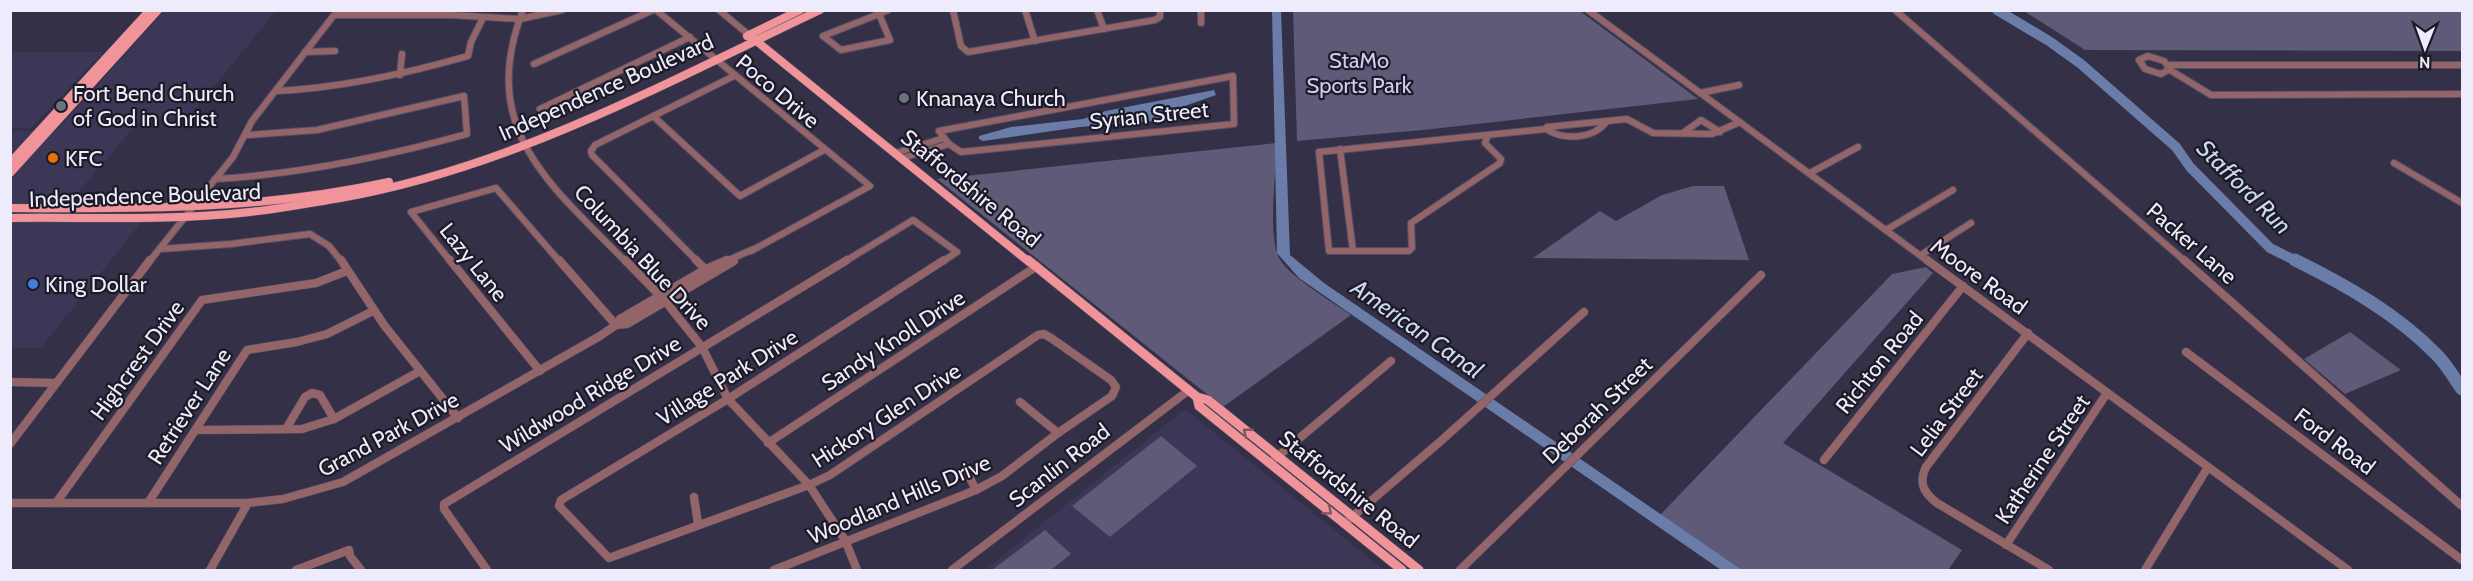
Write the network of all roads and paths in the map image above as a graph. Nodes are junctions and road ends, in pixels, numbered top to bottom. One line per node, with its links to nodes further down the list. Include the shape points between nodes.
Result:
1 (150, 10): 40 (main road)
2 (158, 10): 44 (main road)
3 (523, 10): 20 (street, Columbia Blue Drive)
4 (562, 10): 20 (street)
5 (655, 10): 24 (street, Poco Drive); 30 (street)
6 (719, 10): 23 (street, Staffordshire Road)
7 (800, 10): 23 (main road, Independence Boulevard)
8 (819, 10): 23 (main road, Independence Boulevard)
9 (869, 10): 17 (street)
10 (888, 10): 17 (street)
11 (953, 10): 25 (street, via 961,46 968,52)
12 (1025, 10): 25 (street)
13 (1097, 10): 22 (street)
14 (1201, 10): 21 (street)
15 (1588, 10): 37 (street, Moore Road)
16 (1895, 10): 117 (street, Packer Lane)
17 (878, 14): 17 (street, via 823,36 841,51 890,40)
18 (1160, 14): 22 (street)
19 (483, 18): 20 (street); 27 (street, via 334,15); 33 (street, via 468,56)
20 (519, 20): 54 (street, Columbia Blue Drive, via 508,59 506,90)
21 (1201, 23)
22 (1104, 29): 25 (street)
23 (752, 37): 29 (main road, Independence Boulevard); 59 (main road, Staffordshire Road)
24 (690, 38): 29 (street, Poco Drive); 43 (street)
25 (1035, 40)
26 (335, 51): 27 (street)
27 (305, 52): 36 (street)
28 (402, 54): 33 (street)
29 (713, 56): 34 (street, Poco Drive); 41 (main road, Independence Boulevard)
30 (534, 64)
31 (2463, 64): 32 (street)
32 (2169, 68): 32 (street, via 2164,61 2148,56 2139,60 2140,65 2153,72 2161,74); 38 (street, via 2211,94)
33 (400, 75): 36 (street, via 326,88)
34 (734, 76): 45 (street); 58 (street, Poco Drive)
35 (1739, 85): 37 (street)
36 (276, 91): 51 (street, via 252,121)
37 (1700, 93): 47 (street, Moore Road)
38 (2453, 94): 39 (street); 42 (street)
39 (2463, 94)
40 (71, 99): 44 (main road); 60 (main road)
41 (624, 99): 54 (main road, Independence Boulevard)
42 (2463, 99)
43 (540, 108)
44 (69, 110): 62 (main road)
45 (653, 116): 58 (street, via 740,196); 79 (street, via 595,145 592,155)
46 (1607, 121): 48 (street); 48 (street, via 1599,132 1590,135 1553,134); 50 (street, via 1627,119 1653,133)
47 (1740, 122): 49 (street); 63 (street, Moore Road)
48 (1546, 129): 52 (street)
49 (1720, 132): 50 (street); 50 (street, via 1701,120)
50 (1683, 134)
51 (248, 135): 64 (street); 64 (street, via 317,130 464,96 467,135 387,158 311,172)
52 (1488, 135): 57 (street); 74 (street, via 1485,142 1501,159 1500,163 1411,223 1412,248)
53 (944, 138): 55 (street); 55 (street, Syrian Street, via 939,131 1233,76 1234,124 961,152); 59 (street)
54 (524, 143): 69 (main road, Independence Boulevard, via 342,198); 82 (street, Columbia Blue Drive, via 546,180)
55 (950, 144): 59 (street)
56 (1858, 147): 63 (street)
57 (1340, 149): 74 (street); 74 (street, via 1319,154 1327,248 1332,252)
58 (824, 150): 79 (street, Grand Park Drive, via 870,186)
59 (900, 155): 77 (main road, Staffordshire Road)
60 (10, 163)
61 (2394, 163): 66 (street)
62 (10, 173)
63 (1810, 173): 72 (street, Moore Road)
64 (214, 179): 69 (street)
65 (1953, 190): 72 (street)
66 (2463, 203)
67 (10, 208): 68 (main road, Independence Boulevard)
68 (71, 213): 69 (main road, Independence Boulevard); 70 (main road, Independence Boulevard)
69 (187, 213): 73 (street)
70 (10, 218)
71 (1971, 224): 76 (street)
72 (1886, 230): 76 (street, Moore Road)
73 (160, 249): 78 (street, via 310,234 320,237); 93 (street)
74 (1353, 251)
75 (957, 252): 87 (street, Wildwood Ridge Drive, via 913,220); 97 (street, Village Park Drive)
76 (1921, 255): 81 (street, Moore Road)
77 (1037, 266): 95 (main road, Staffordshire Road); 104 (street, Sandy Knoll Drive)
78 (347, 271): 83 (street); 114 (street, Highcrest Drive, via 316,284 202,300)
79 (708, 272): 82 (street, Grand Park Drive)
80 (1761, 275): 134 (street, Deborah Street)
81 (1963, 286): 86 (street, Moore Road); 107 (street, Richton Road)
82 (663, 298): 85 (street, Grand Park Drive, via 627,324); 87 (street, Columbia Blue Drive)
83 (373, 311): 90 (street); 102 (street, Retriever Lane, via 327,334 247,350)
84 (1584, 312): 118 (street)
85 (616, 325): 91 (street, Grand Park Drive); 91 (street, Lazy Lane, via 496,188 411,212)
86 (2028, 333): 96 (street, Moore Road); 123 (street, Lelia Street, via 1920,477 1920,485 1929,497)
87 (702, 347): 97 (street, Columbia Blue Drive); 129 (street, Wildwood Ridge Drive, via 444,504)
88 (2186, 352): 124 (street, Ford Road)
89 (1391, 361): 106 (street)
90 (420, 371): 99 (street); 100 (street)
91 (540, 371): 99 (street, Grand Park Drive)
92 (10, 382): 93 (street)
93 (55, 383): 105 (street)
94 (1116, 387): 103 (street, Woodland Hills Drive, via 1112,396); 110 (street, Hickory Glen Drive, via 1051,338 1038,335 830,475)
95 (1193, 393): 106 (main road, Staffordshire Road, via 1199,406); 131 (street, Scanlin Road, via 1136,428)
96 (2107, 393): 108 (street, Moore Road); 123 (street, Katherine Street)
97 (728, 399): 104 (street, Columbia Blue Drive); 121 (street, Village Park Drive, via 561,501 560,506)
98 (1020, 402): 103 (street)
99 (458, 418): 116 (street, Grand Park Drive, via 343,482 283,500)
100 (334, 419): 101 (street, via 319,426); 101 (street, via 320,394 312,393 305,397)
101 (286, 429): 102 (street)
102 (196, 430): 115 (street, Retriever Lane)
103 (1058, 433): 111 (street, Woodland Hills Drive, via 1002,476)
104 (768, 443): 110 (street, Columbia Blue Drive)
105 (10, 444)
106 (1274, 460): 118 (main road, Staffordshire Road)
107 (1824, 460)
108 (2208, 467): 136 (street); 137 (street, Moore Road)
109 (966, 470): 111 (street)
110 (809, 485): 119 (street, Hickory Glen Drive); 120 (street, Columbia Blue Drive)
111 (976, 490): 120 (street, Woodland Hills Drive)
112 (694, 497): 119 (street)
113 (10, 503): 114 (street, Grand Park Drive)
114 (56, 503): 115 (street, Grand Park Drive)
115 (148, 503): 116 (street, Grand Park Drive)
116 (248, 503): 126 (street)
117 (2463, 506)
118 (1348, 521): 122 (main road, Staffordshire Road)
119 (698, 524): 121 (street, Hickory Glen Drive, via 609,558)
120 (845, 540): 125 (street, Columbia Blue Drive); 130 (street, Woodland Hills Drive)
121 (593, 541)
122 (1379, 545): 132 (main road, Staffordshire Road); 133 (main road, Staffordshire Road)
123 (2006, 545): 135 (street)
124 (2463, 560)
125 (858, 569)
126 (210, 570)
127 (296, 570): 128 (street, via 349,550)
128 (361, 570)
129 (487, 570)
130 (774, 570)
131 (952, 570)
132 (1402, 570)
133 (1419, 570)
134 (1460, 570)
135 (2049, 570)
136 (2145, 570)
137 (2348, 570)

